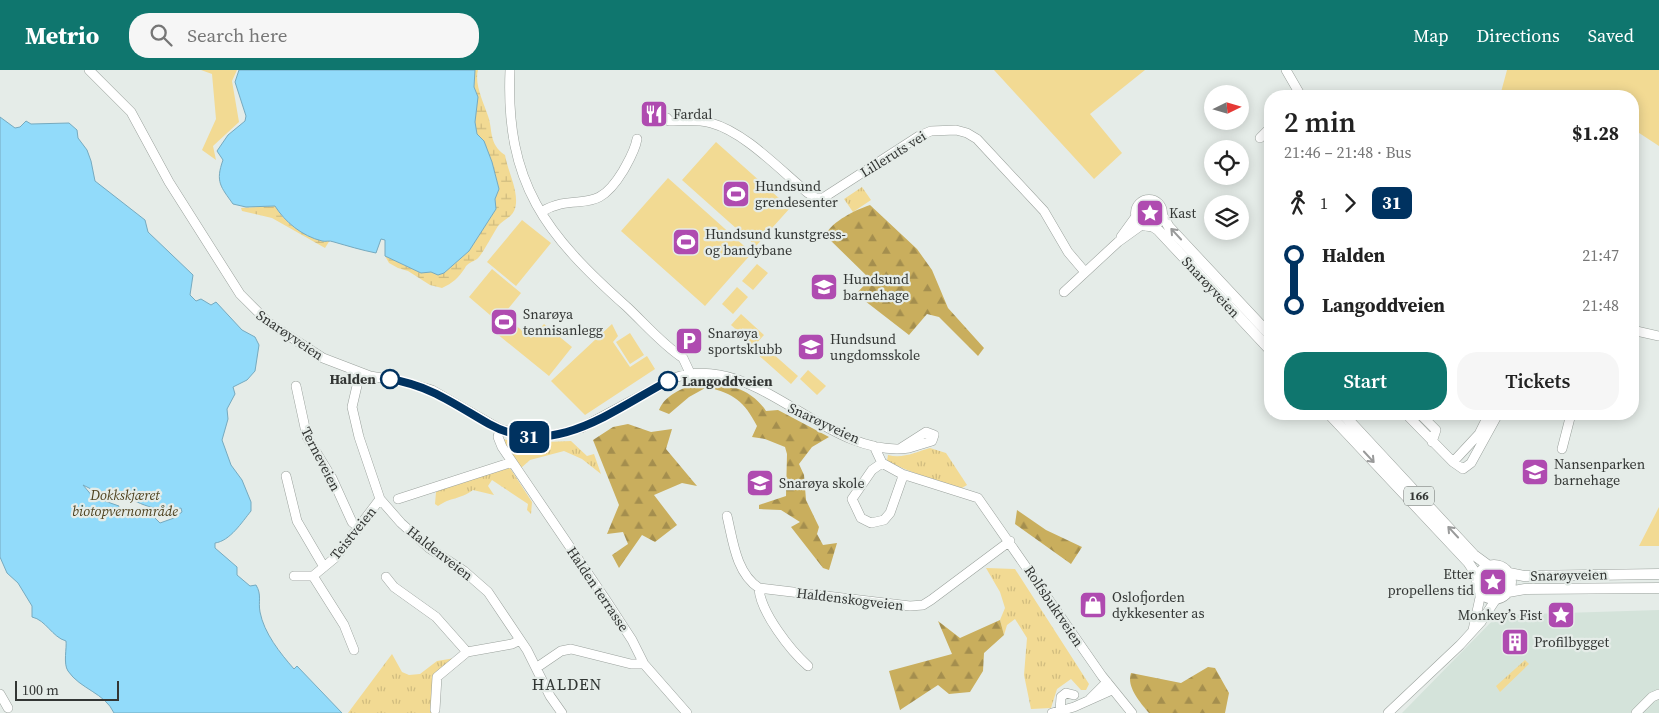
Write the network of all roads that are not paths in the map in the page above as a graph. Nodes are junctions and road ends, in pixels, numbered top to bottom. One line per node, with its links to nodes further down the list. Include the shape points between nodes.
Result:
1 (89, 70): 20 (street, Snarøyveien, via 131,112 169,182 246,302 268,323 301,346 334,364)
2 (510, 70): 9 (street, via 509,106 515,154 525,183)
3 (1286, 70): 4 (street)
4 (1298, 90)
5 (667, 118): 14 (street, Lilleruts vei, via 669,121 711,123 723,127 816,198 823,198 919,136 943,129 967,133 984,146 1044,211 1064,247)
6 (1264, 134): 7 (street)
7 (1260, 138)
8 (638, 139): 9 (street, via 613,187 602,197 590,202 556,204)
9 (541, 212): 21 (street, via 562,245 580,264 686,362)
10 (1137, 215): 11 (main road, via 1140,204 1151,201 1158,205); 12 (main road); 13 (street)
11 (1162, 215): 12 (main road, via 1159,221); 16 (main road, Snarøyveien, one-way to 11, via 1169,227)
12 (1148, 225): 13 (street); 19 (main road, Snarøyveien, via 1158,230)
13 (1118, 242): 14 (street)
14 (1085, 272): 15 (street)
15 (1064, 292)
16 (1264, 330)
17 (1639, 332): 18 (street)
18 (1659, 336)
19 (1264, 344)
20 (360, 373): 30 (street, Snarøyveien, via 432,390); 40 (street, Haldenveien, via 352,406)
21 (687, 374): 30 (street, Snarøyveien, via 569,432 537,437); 33 (street, Snarøyveien, via 716,373 736,379 836,432)
22 (296, 386): 43 (street, Terneveien, via 307,437 332,478 350,518)
23 (1335, 420): 52 (main road, 166, one-way to 52, via 1468,562)
24 (1349, 420): 45 (main road, 166, one-way to 24, via 1474,555)
25 (1412, 420): 32 (street)
26 (1426, 420): 32 (street, via 1436,430)
27 (1486, 420): 36 (street, via 1479,434)
28 (1495, 420): 36 (street, via 1467,467 1463,469)
29 (1569, 420): 34 (street)
30 (500, 429): 35 (street, Halden terrasse, via 499,441)
31 (924, 439): 33 (street, Snarøyveien, via 906,447)
32 (1432, 442): 36 (street)
33 (874, 446): 37 (street)
34 (1562, 449)
35 (512, 462): 41 (street); 62 (street, Halden terrasse, via 632,640)
36 (1453, 462)
37 (882, 463): 38 (street); 38 (street, via 872,470 852,499 861,518 871,523 884,520 897,496)
38 (902, 474): 44 (street, Rolfsbuktveien, via 978,498)
39 (286, 476): 46 (street, Teistveien, via 297,520)
40 (380, 499): 43 (street, Teistveien); 59 (street, Haldenveien, via 429,548 488,592)
41 (398, 499)
42 (727, 516): 53 (street, via 738,561 750,582)
43 (358, 527): 46 (street, Teistveien, via 336,557)
44 (1010, 541): 53 (street, Haldenskogveien, via 922,605); 65 (street, Rolfsbuktveien)
45 (1488, 566): 47 (main road, 166, via 1498,565); 52 (main road)
46 (324, 567): 50 (street, Teistveien)
47 (1509, 573): 48 (main road, Snarøyveien / 166, via 1524,576); 55 (main road, via 1512,580)
48 (1658, 574)
49 (294, 576): 50 (street)
50 (313, 576): 60 (street, via 344,625)
51 (386, 577): 61 (street, via 394,587 436,618)
52 (1478, 577): 56 (main road, 166)
53 (759, 588): 63 (street, via 760,597 778,629)
54 (1656, 588): 55 (main road, Snarøyveien)
55 (1508, 592): 57 (main road)
56 (1481, 593): 57 (main road); 58 (street)
57 (1496, 599): 58 (street)
58 (1473, 630): 75 (street)
59 (520, 640): 61 (street); 64 (street, Haldenveien)
60 (354, 650)
61 (468, 652): 70 (street, via 437,677)
62 (644, 664): 64 (street, via 631,664 571,649); 73 (street, Halden terrasse)
63 (808, 666)
64 (536, 668): 72 (street, Haldenveien)
65 (1109, 686): 71 (street, via 1074,707); 74 (street, Rolfsbuktveien)
66 (0, 694): 69 (street)
67 (1659, 694): 76 (street)
68 (1074, 696): 71 (street, via 1066,693 1061,697)
69 (8, 708)
70 (436, 710)
71 (1056, 712)
72 (562, 713)
73 (687, 713)
74 (1132, 713)
75 (1388, 713)
76 (1636, 713)

